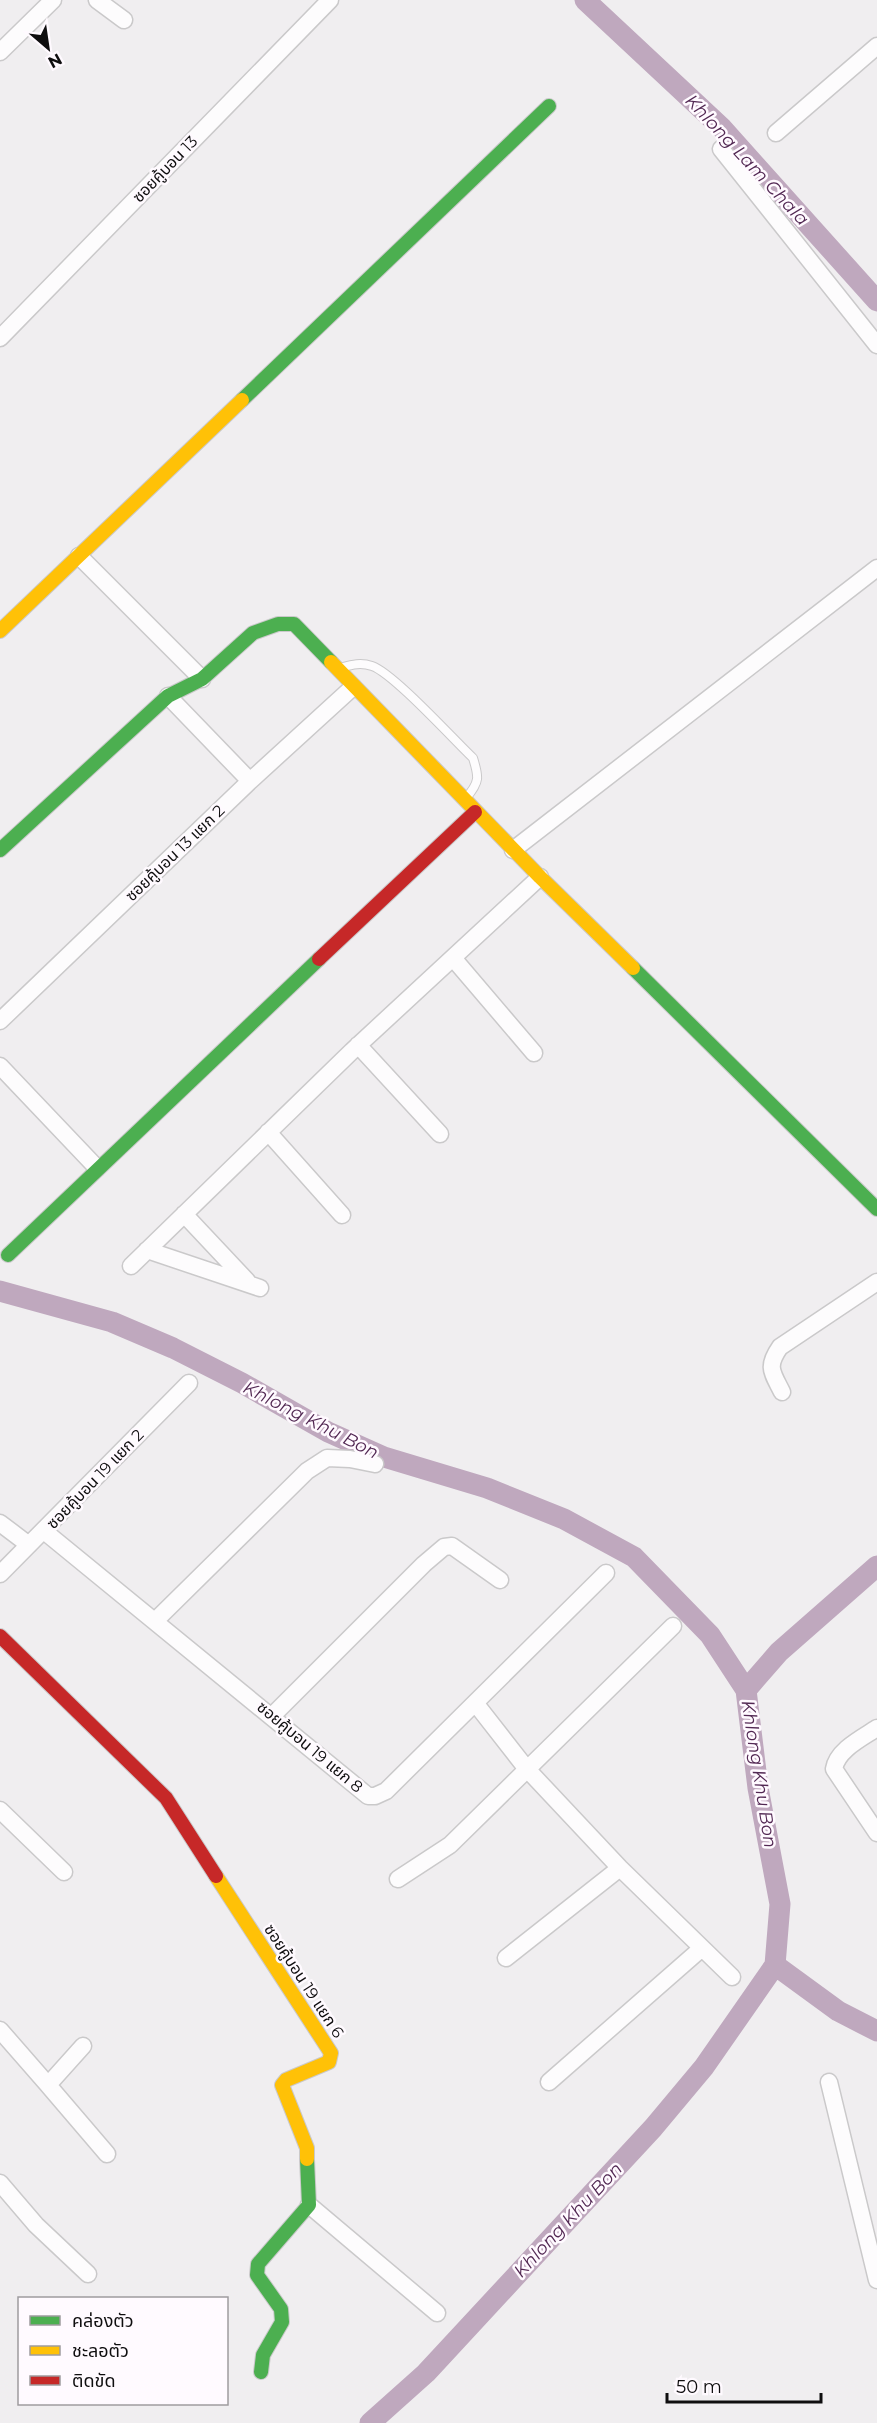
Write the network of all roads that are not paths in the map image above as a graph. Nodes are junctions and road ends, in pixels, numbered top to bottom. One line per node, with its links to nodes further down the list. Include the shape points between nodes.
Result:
1 (53, 0): 6 (street)
2 (97, 0): 4 (street)
3 (330, 0): 10 (street, ซอยคู้บอน 13)
4 (124, 20)
5 (877, 46): 8 (street)
6 (0, 52)
7 (549, 106): 12 (street)
8 (776, 133)
9 (721, 149): 11 (street)
10 (0, 339)
11 (877, 345)
12 (79, 556): 14 (street); 16 (street)
13 (877, 568): 23 (street)
14 (0, 631)
15 (336, 669): 16 (street, via 294,624 278,622 257,628); 17 (street); 20 (lane, via 359,663 374,666 472,758 477,786)
16 (201, 679): 18 (street)
17 (353, 687): 19 (street, ซอยคู้บอน 13 แยก 2); 20 (street)
18 (168, 696): 19 (street); 22 (street)
19 (250, 780): 26 (street, ซอยคู้บอน 13 แยก 2)
20 (464, 800): 21 (street)
21 (475, 812): 23 (street); 32 (street)
22 (0, 850)
23 (513, 850): 24 (street)
24 (540, 878): 25 (street); 33 (street)
25 (453, 957): 27 (street); 28 (street)
26 (0, 1021)
27 (358, 1045): 30 (street); 31 (street)
28 (534, 1053)
29 (0, 1066): 32 (street)
30 (268, 1132): 34 (street); 35 (street)
31 (440, 1134)
32 (97, 1168): 37 (street)
33 (877, 1209)
34 (184, 1214): 36 (street); 36 (street, via 254,1285)
35 (342, 1215)
36 (147, 1250): 38 (street)
37 (8, 1255)
38 (131, 1266)
39 (877, 1282): 41 (street, via 780,1347 770,1368)
40 (189, 1383): 44 (street, ซอยคู้บอน 19 แยก 2)
41 (782, 1392)
42 (375, 1464): 49 (street, via 327,1458 307,1471)
43 (0, 1523): 45 (street)
44 (44, 1531): 45 (street, ซอยคู้บอน 19 แยก 2); 49 (street, ซอยคู้บอน 19 แยก 8)
45 (29, 1545): 47 (street, ซอยคู้บอน 19 แยก 2)
46 (606, 1573): 52 (street)
47 (0, 1574)
48 (500, 1580): 53 (street, via 454,1547 444,1547)
49 (154, 1621): 53 (street, ซอยคู้บอน 19 แยก 8)
50 (673, 1626): 55 (street)
51 (0, 1636): 71 (street, ซอยคู้บอน 19 แยก 6, via 166,1798 331,2053 329,2062 282,2085 306,2148)
52 (476, 1704): 53 (street, ซอยคู้บอน 19 แยก 8, via 386,1791 375,1796 368,1796); 55 (street)
53 (272, 1716)
54 (877, 1728): 57 (street, via 842,1753 834,1769)
55 (526, 1768): 58 (street); 60 (street, via 450,1845)
56 (0, 1810): 59 (street)
57 (877, 1833)
58 (620, 1868): 61 (street); 62 (street)
59 (64, 1872)
60 (399, 1879)
61 (702, 1948): 63 (street); 66 (street)
62 (506, 1959)
63 (732, 1977)
64 (0, 2030): 68 (street)
65 (83, 2046): 68 (street)
66 (549, 2082)
67 (829, 2082): 73 (street)
68 (48, 2085): 69 (street)
69 (107, 2154)
70 (0, 2183): 72 (street, via 36,2225)
71 (309, 2205): 74 (street); 75 (street, via 258,2264 257,2275 282,2309 282,2322 263,2355)
72 (88, 2274)
73 (877, 2280)
74 (437, 2313)
75 (261, 2372)

